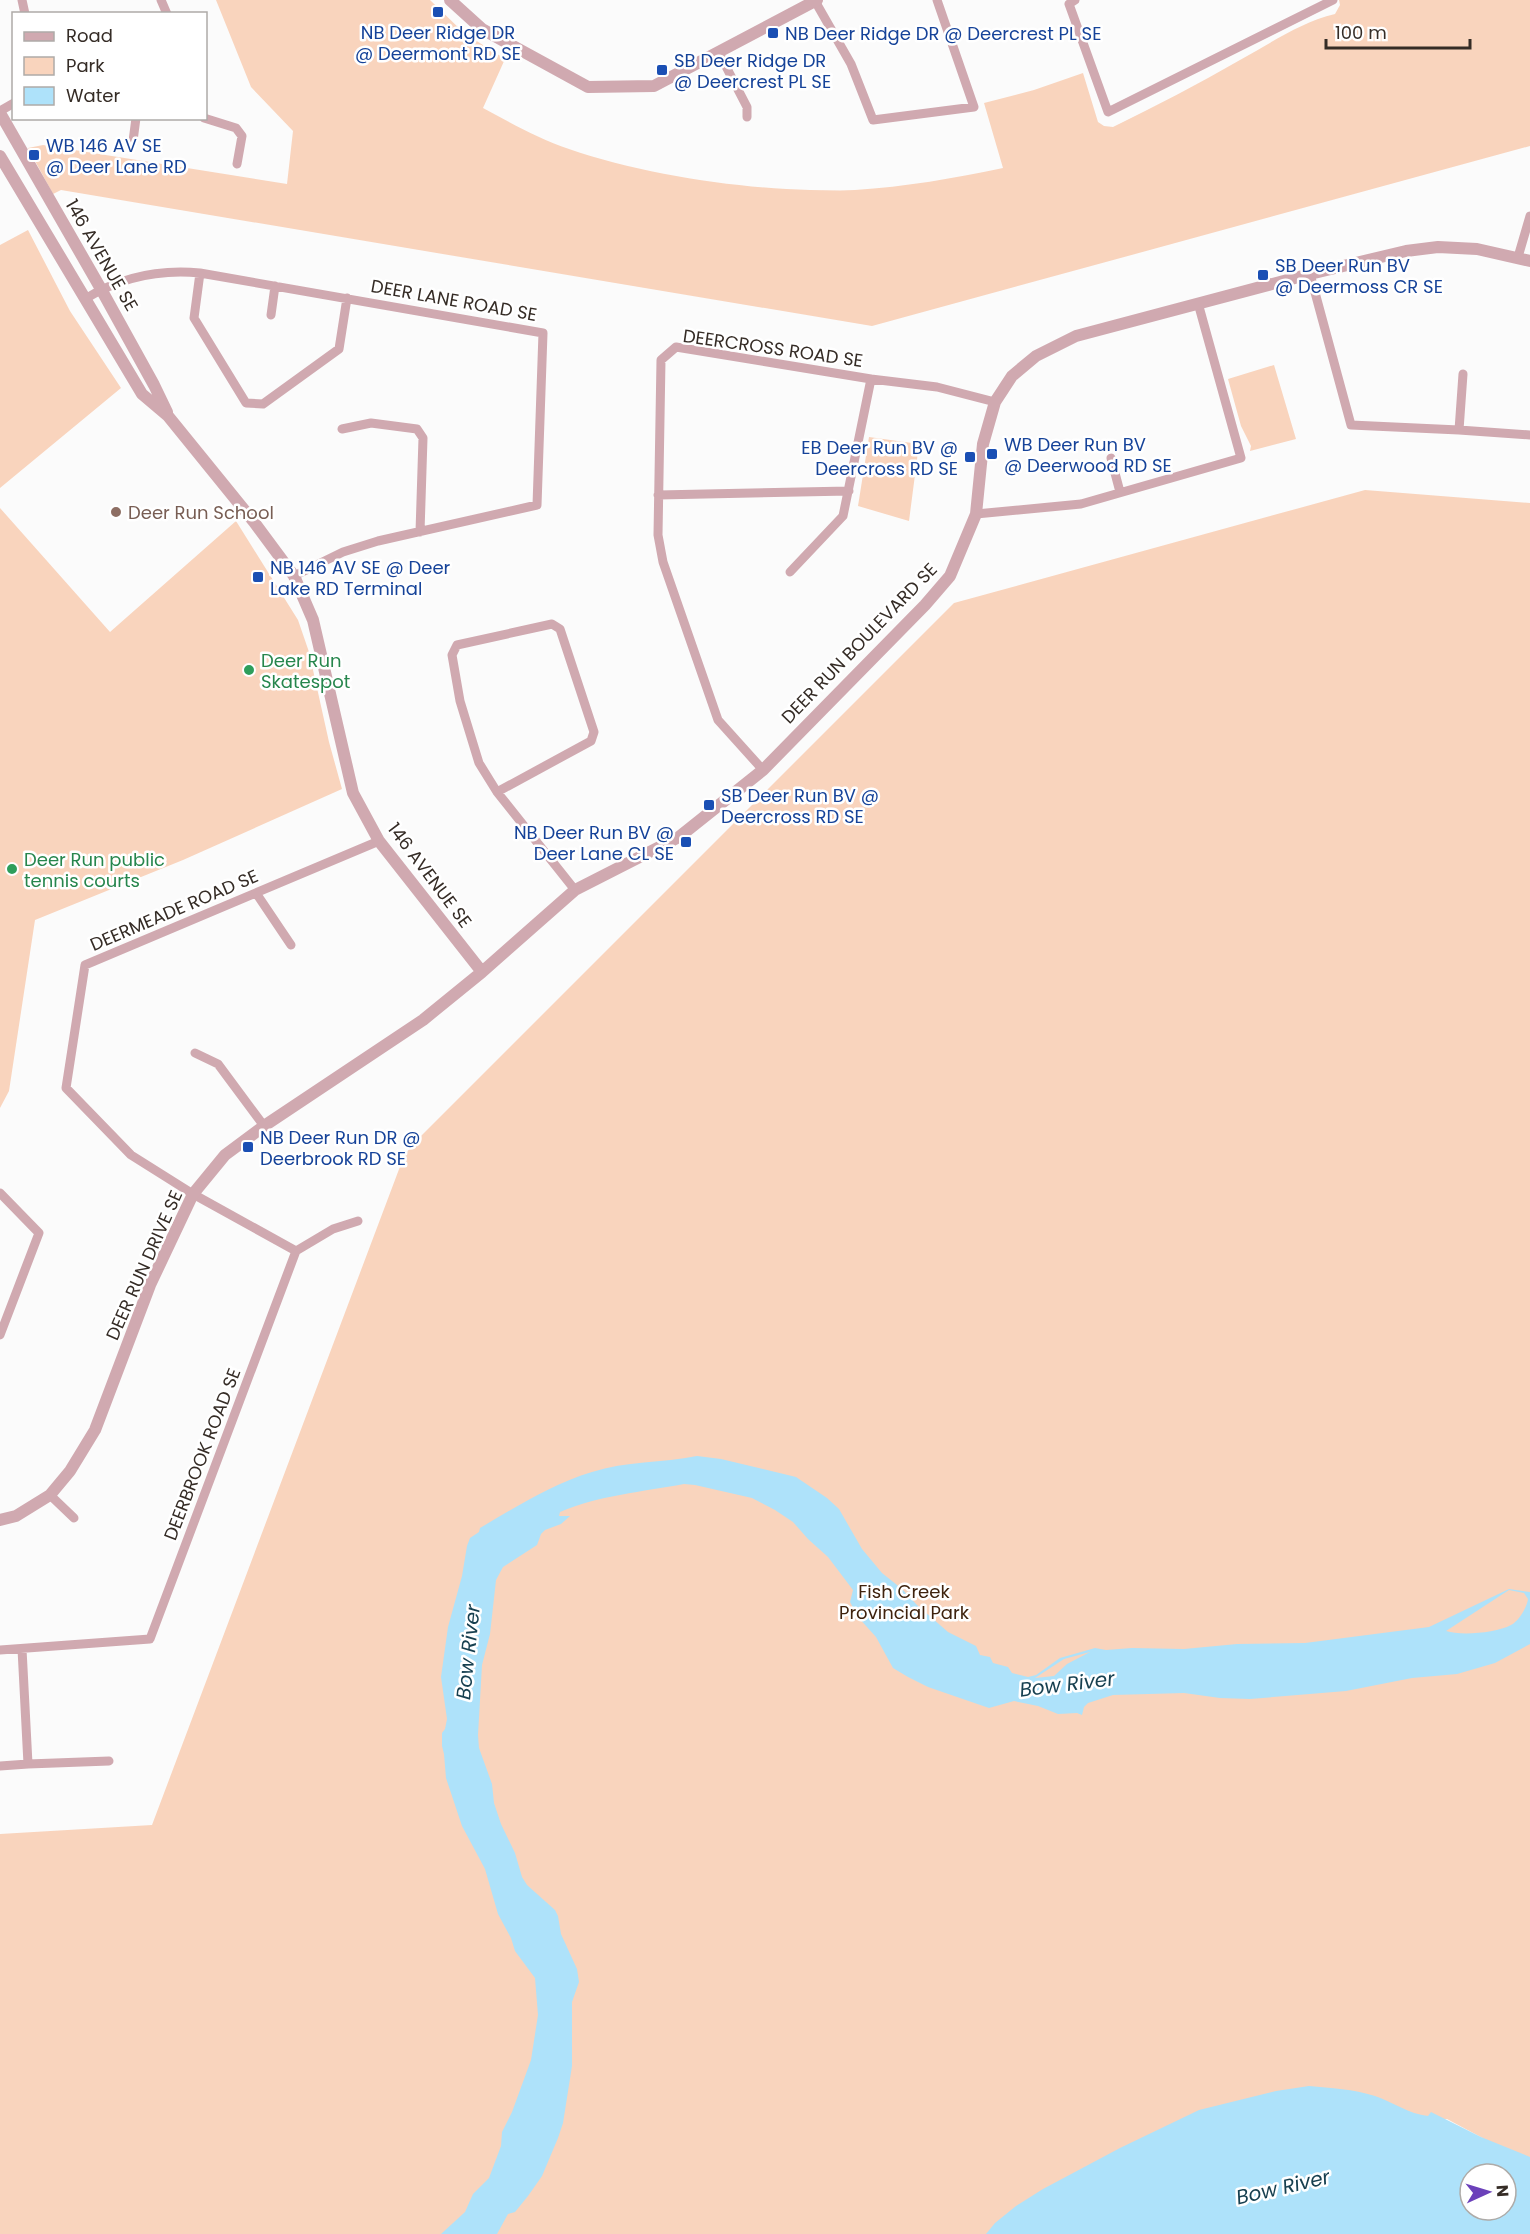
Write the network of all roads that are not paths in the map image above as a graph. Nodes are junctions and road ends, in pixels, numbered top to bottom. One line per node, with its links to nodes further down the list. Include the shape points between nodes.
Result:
1 (450, 0): 6 (street, via 482,29 588,87 654,86)
2 (816, 0): 3 (street, via 851,64 873,120 974,106); 6 (street)
3 (937, 0)
4 (1076, 0): 5 (street, via 1069,4 1108,112)
5 (1333, 0)
6 (719, 53): 8 (street, via 747,107)
7 (0, 112): 19 (street, 146 AVENUE SE)
8 (747, 117)
9 (207, 119): 13 (street, via 236,128 242,136)
10 (136, 120): 11 (street)
11 (132, 141)
12 (0, 156): 21 (street, 146 AVENUE SE)
13 (237, 164)
14 (1530, 216): 15 (street)
15 (1524, 259): 17 (street, DEER RUN BOULEVARD SE, via 1477,249 1438,247)
16 (200, 273): 18 (street, DEER LANE ROAD SE); 19 (street, DEER LANE ROAD SE, via 152,273); 20 (street, via 194,318 246,403 263,404 339,349)
17 (1310, 274): 22 (street, DEER RUN BOULEVARD SE); 29 (street, via 1351,425)
18 (276, 286): 20 (street, DEER LANE ROAD SE); 23 (street)
19 (101, 289): 21 (street, DEER LANE ROAD SE); 27 (street, 146 AVENUE SE)
20 (347, 298): 36 (street, DEER LANE ROAD SE, via 543,333 537,505)
21 (85, 299): 27 (street, 146 AVENUE SE, via 142,394)
22 (1198, 303): 26 (street, DEER RUN BOULEVARD SE, via 1076,336 1036,356 1012,376); 33 (street, via 1241,458)
23 (272, 315)
24 (1463, 374): 29 (street)
25 (871, 378): 26 (street, DEERCROSS ROAD SE, via 937,387); 32 (street); 34 (street, DEERCROSS ROAD SE, via 676,347 661,360)
26 (995, 402): 35 (street, DEER RUN BOULEVARD SE, via 983,444)
27 (168, 416): 38 (street, 146 AVENUE SE)
28 (342, 429): 36 (street, via 371,423 417,429 423,438)
29 (1459, 429): 30 (street)
30 (1530, 435)
31 (1111, 458): 33 (street)
32 (849, 491): 34 (street); 37 (street, via 843,516)
33 (1120, 492): 35 (street, via 1081,504)
34 (658, 495): 39 (street, DEERCROSS ROAD SE, via 658,535 663,561 718,720)
35 (976, 514): 39 (street, DEER RUN BOULEVARD SE, via 950,576)
36 (420, 532): 38 (street, DEER LANE ROAD SE, via 343,552)
37 (790, 572)
38 (294, 576): 41 (street, 146 AVENUE SE, via 313,620 353,793)
39 (762, 770): 42 (street, DEER RUN BOULEVARD SE, via 679,837)
40 (497, 792): 40 (street, via 479,763 460,701 452,655 457,645 552,624 560,628 594,732 591,741); 42 (street)
41 (379, 841): 43 (street, DEERMEADE ROAD SE); 45 (street, 146 AVENUE SE)
42 (575, 890): 45 (street, DEER RUN BOULEVARD SE)
43 (256, 893): 44 (street); 49 (street, DEERMEADE ROAD SE, via 85,965 66,1088 131,1155)
44 (291, 945)
45 (482, 972): 47 (street, DEER RUN DRIVE SE, via 423,1020)
46 (195, 1053): 47 (street, via 218,1064)
47 (264, 1126): 49 (street, DEER RUN DRIVE SE, via 225,1155)
48 (0, 1192): 52 (street, via 39,1233)
49 (193, 1194): 51 (street); 53 (street, DEER RUN DRIVE SE, via 150,1285 95,1430)
50 (358, 1221): 51 (street)
51 (296, 1251): 56 (street, DEERBROOK ROAD SE, via 150,1639)
52 (0, 1335)
53 (50, 1495): 54 (street); 55 (street, DEER RUN DRIVE SE, via 16,1516)
54 (74, 1518)
55 (0, 1520)
56 (22, 1649): 57 (street, DEERBROOK ROAD SE); 59 (street)
57 (0, 1650)
58 (109, 1761): 59 (street)
59 (28, 1764): 60 (street)
60 (0, 1766)

